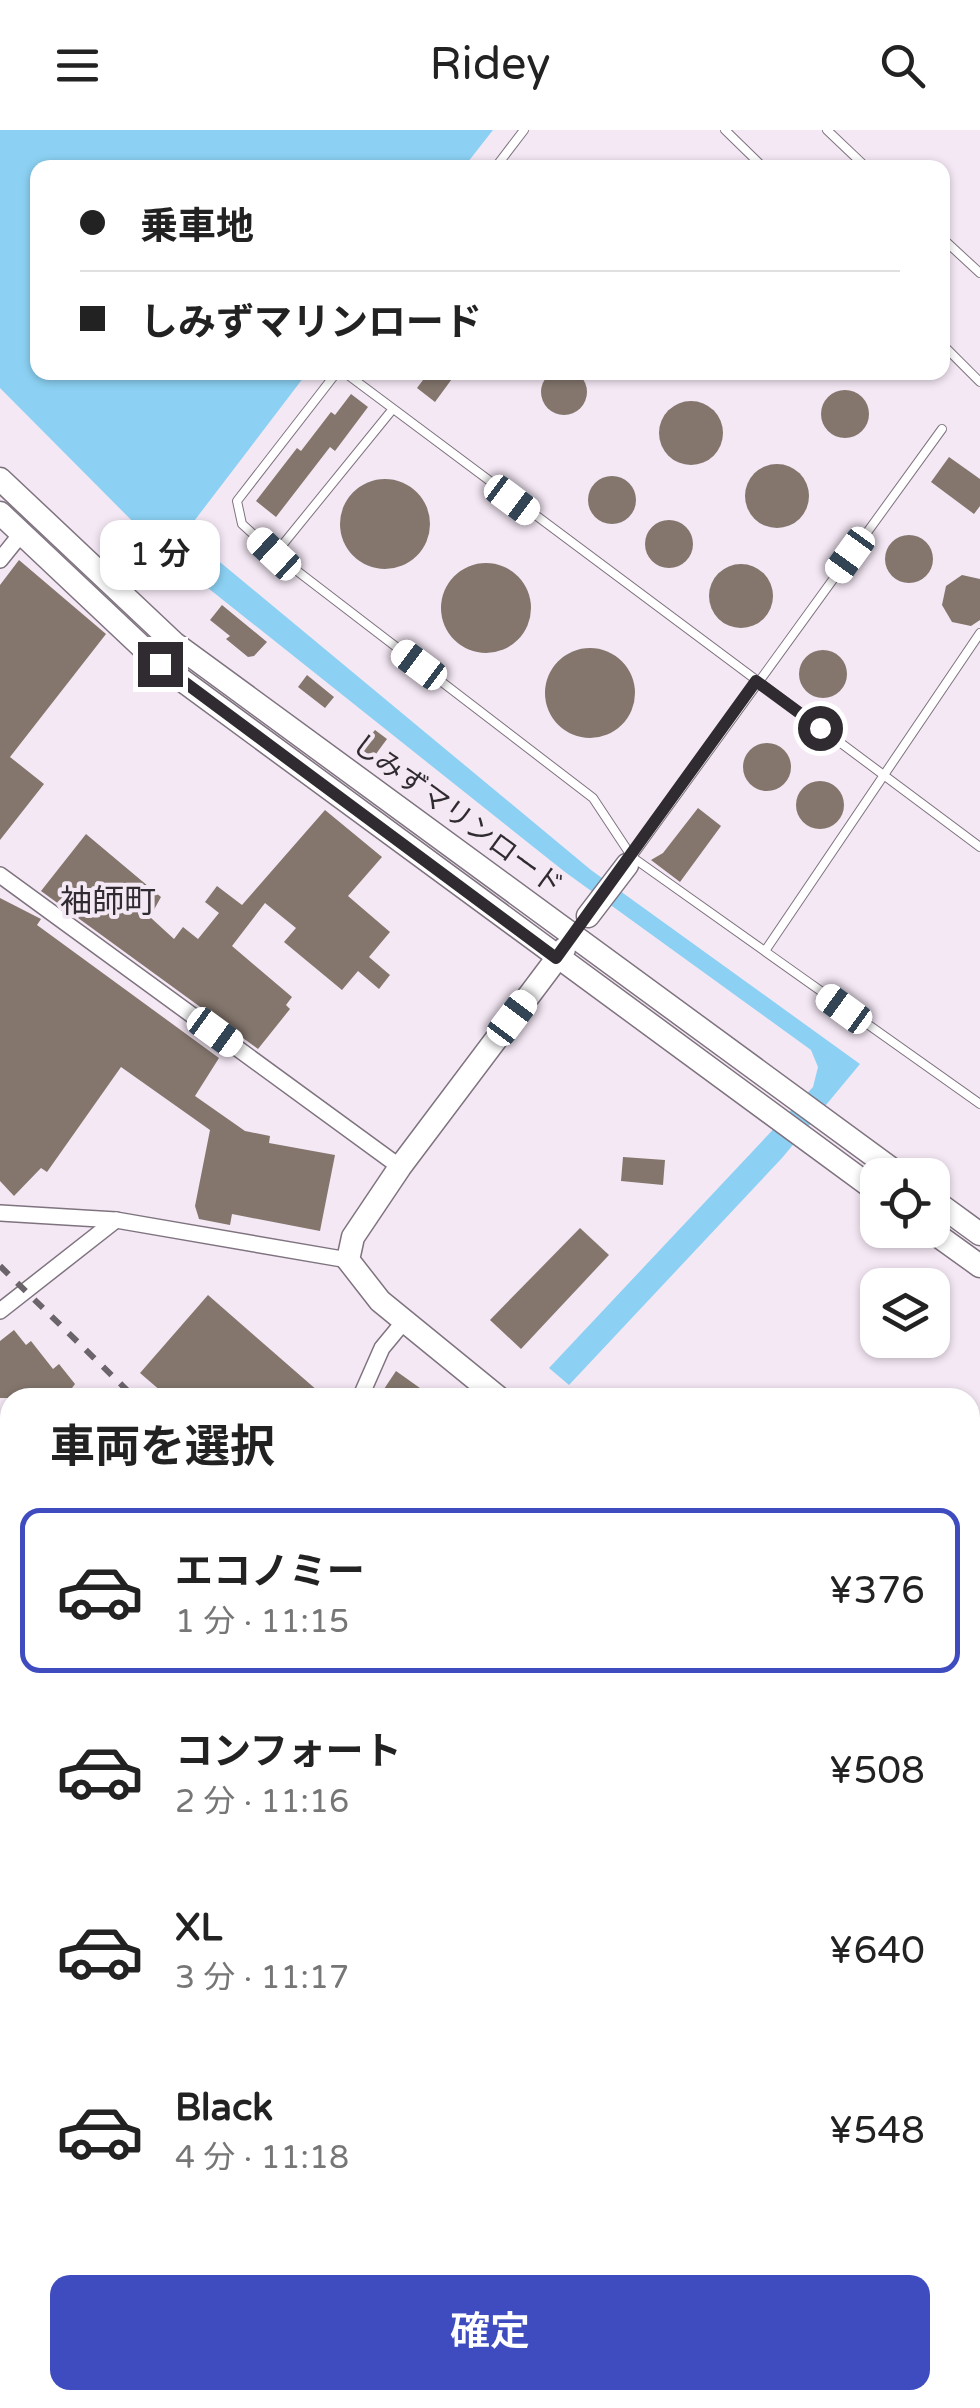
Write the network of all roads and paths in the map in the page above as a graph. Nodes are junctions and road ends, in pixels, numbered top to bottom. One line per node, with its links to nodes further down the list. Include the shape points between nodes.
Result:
1 (524, 130): 4 (lane)
2 (726, 130): 5 (lane)
3 (827, 130): 6 (lane)
4 (501, 160)
5 (756, 160)
6 (859, 160)
7 (950, 245): 8 (lane)
8 (980, 273)
9 (950, 352): 12 (lane)
10 (335, 380): 18 (lane, via 237,501 242,524)
11 (352, 380): 13 (lane)
12 (980, 382)
13 (392, 410): 18 (lane); 21 (lane)
14 (942, 429): 21 (lane)
15 (0, 479): 27 (street, しみずマリンロード, via 174,643)
16 (0, 513): 17 (street, しみずマリンロード)
17 (21, 534): 19 (street); 29 (street, しみずマリンロード, via 160,664)
18 (274, 554): 24 (lane, via 593,798)
19 (0, 560)
20 (980, 634): 22 (lane)
21 (756, 681): 22 (lane); 24 (lane)
22 (884, 774): 23 (lane); 28 (lane)
23 (980, 847)
24 (629, 861): 26 (street); 28 (lane)
25 (0, 875): 32 (street)
26 (588, 916): 27 (lane)
27 (573, 935): 29 (street); 31 (street, しみずマリンロード)
28 (765, 951): 30 (lane)
29 (556, 958): 32 (street); 33 (street, しみずマリンロード)
30 (980, 1104)
31 (877, 1158)
32 (400, 1166): 39 (street, via 353,1238)
33 (860, 1179)
34 (950, 1212): 37 (street)
35 (0, 1213): 36 (street)
36 (116, 1220): 39 (street); 41 (street)
37 (980, 1234)
38 (950, 1244): 40 (street)
39 (348, 1260): 42 (street, via 380,1301)
40 (980, 1266)
41 (0, 1311)
42 (406, 1319): 43 (street, via 382,1348); 44 (street)
43 (364, 1388)
44 (486, 1388)

